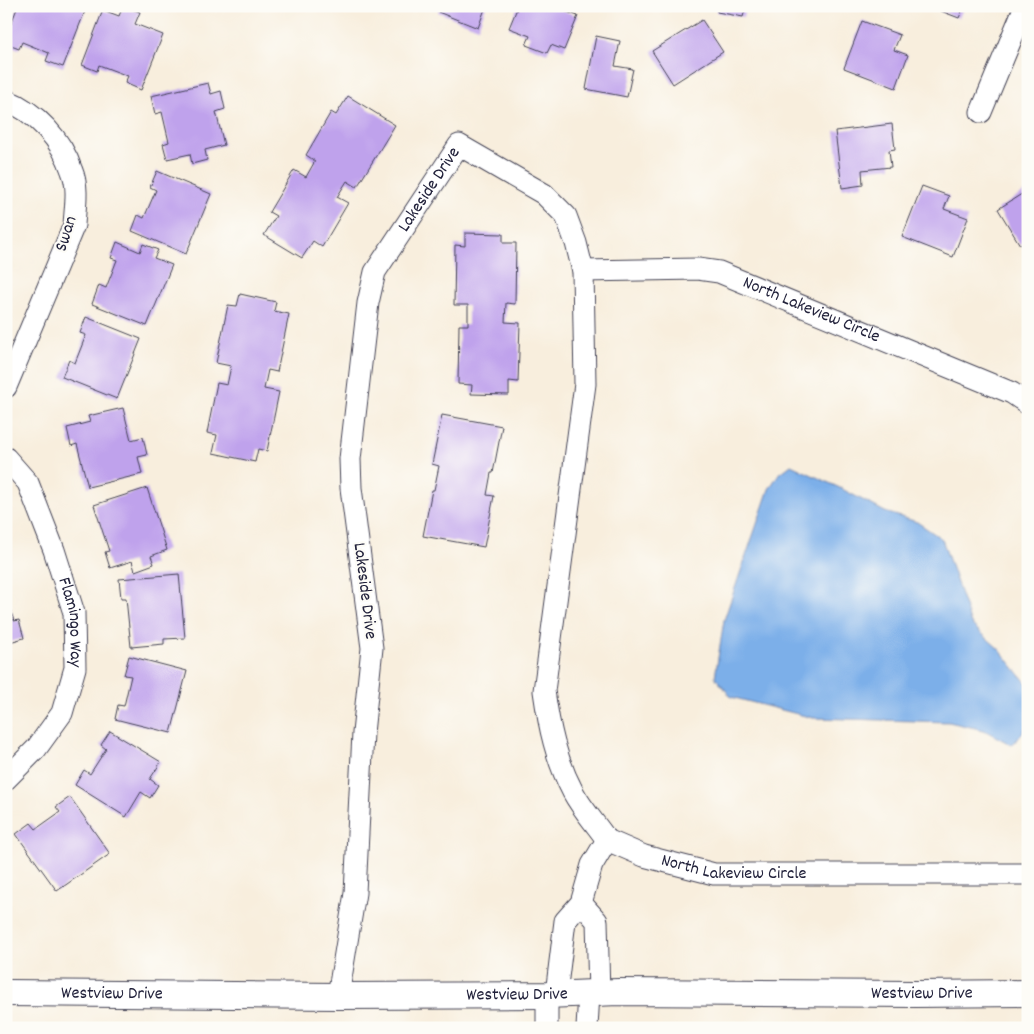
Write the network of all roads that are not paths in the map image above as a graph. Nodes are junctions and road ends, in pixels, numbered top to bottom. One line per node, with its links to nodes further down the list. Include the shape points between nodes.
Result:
1 (1025, 6): 3 (street)
2 (6, 100): 5 (street, Swan, via 21,106 43,124 57,143 73,172 77,197 74,225)
3 (981, 112)
4 (583, 271): 6 (street, North Lakeview Circle, via 698,269 719,272 1012,393); 9 (street, Lakeside Drive, via 585,384 544,691 549,727 559,760 573,793); 16 (street, Lakeside Drive, via 566,216 544,194 459,145 375,272 368,303 350,459 372,648 363,733 355,893)
5 (6, 387)
6 (1028, 404)
7 (6, 458): 8 (street, Flamingo Way, via 28,483 54,550 74,613 75,668 62,713 36,749)
8 (6, 779)
9 (607, 840): 10 (street, North Lakeview Circle, via 644,856 714,874); 11 (street, via 592,866)
10 (1028, 874)
11 (581, 903): 14 (street, via 597,921); 15 (street, via 565,920)
12 (1028, 992): 14 (street, Westview Drive)
13 (6, 993): 16 (street, Westview Drive)
14 (594, 993): 15 (street, Westview Drive); 18 (street)
15 (552, 995): 16 (street, Westview Drive); 17 (street)
16 (338, 996)
17 (547, 1028)
18 (587, 1028)

